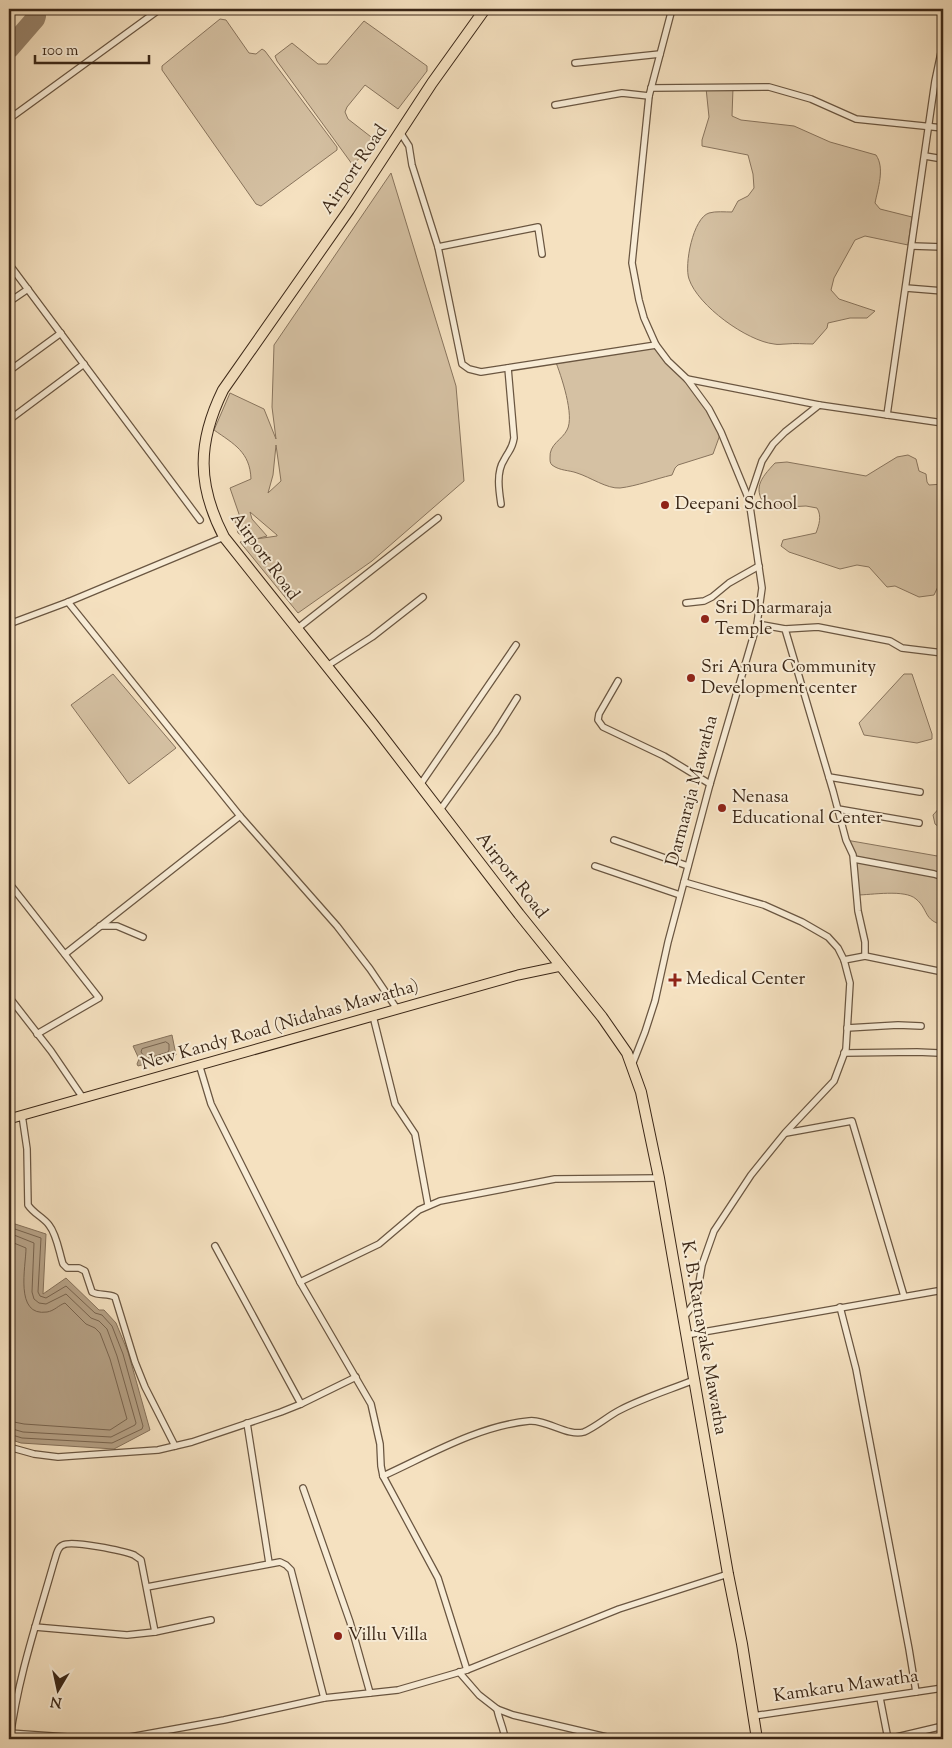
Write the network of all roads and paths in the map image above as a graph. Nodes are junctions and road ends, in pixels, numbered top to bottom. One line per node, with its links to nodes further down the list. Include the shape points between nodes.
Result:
1 (160, 9): 12 (street)
2 (485, 9): 15 (highway, Airport Road)
3 (672, 9): 5 (street)
4 (943, 43): 7 (street)
5 (660, 54): 6 (street); 9 (street)
6 (575, 63)
7 (935, 81): 8 (street); 13 (street)
8 (943, 82)
9 (651, 88): 10 (street); 13 (street, via 769,87 856,119)
10 (649, 96): 11 (street, via 622,93); 28 (street, via 632,263 644,318)
11 (555, 105)
12 (9, 119)
13 (929, 126): 14 (street); 16 (street)
14 (943, 128)
15 (400, 132): 18 (street, via 409,146); 41 (highway, Airport Road, via 231,377 215,407 204,441 202,467 207,496)
16 (925, 156): 17 (street); 19 (street)
17 (943, 159)
18 (438, 246): 21 (street, via 538,227); 30 (street, via 462,364 481,372)
19 (912, 246): 20 (street); 23 (street)
20 (943, 247)
21 (542, 254)
22 (9, 264): 24 (street, Airport Road)
23 (906, 288): 25 (street); 34 (street)
24 (28, 289): 26 (street); 27 (street, Airport Road)
25 (943, 291)
26 (9, 302)
27 (61, 333): 29 (street, Airport Road); 31 (street)
28 (656, 345): 30 (street); 32 (street)
29 (84, 364): 35 (street); 40 (street, Airport Road)
30 (508, 368): 38 (street, via 514,438 500,469)
31 (9, 371)
32 (687, 379): 33 (street); 37 (street, via 721,432)
33 (819, 405): 34 (street); 37 (street, Darmaraja Mawatha, via 773,444 762,461)
34 (887, 415): 36 (street)
35 (9, 420)
36 (943, 423)
37 (748, 500): 42 (street, Darmaraja Mawatha)
38 (501, 504)
39 (438, 518): 48 (street)
40 (200, 520)
41 (224, 537): 44 (street); 48 (highway, Airport Road)
42 (759, 566): 45 (street, via 712,597); 47 (street, Darmaraja Mawatha, via 762,588)
43 (423, 596): 52 (street, via 372,637)
44 (68, 602): 46 (street); 61 (street)
45 (686, 603)
46 (9, 624)
47 (757, 624): 49 (street); 57 (street, Darmaraja Mawatha)
48 (298, 628): 52 (highway, Airport Road)
49 (785, 629): 51 (street, via 818,627 890,641 902,648); 55 (street)
50 (516, 645): 56 (street)
51 (943, 653)
52 (327, 666): 56 (highway, Airport Road)
53 (618, 681): 57 (street, via 599,714 598,720 603,727 664,756)
54 (517, 698): 60 (street)
55 (829, 777): 58 (street); 59 (street)
56 (420, 784): 60 (highway, Airport Road)
57 (710, 784): 66 (street, Darmaraja Mawatha)
58 (920, 792)
59 (838, 809): 62 (street); 64 (street)
60 (440, 810): 76 (highway, Airport Road)
61 (240, 816): 71 (street); 79 (street, via 337,926)
62 (919, 823)
63 (614, 840): 66 (street)
64 (854, 859): 67 (street); 74 (street)
65 (595, 866): 70 (street)
66 (688, 866): 68 (street, Darmaraja Mawatha)
67 (943, 877)
68 (684, 882): 70 (street, Darmaraja Mawatha); 75 (street, via 764,905 802,922 828,937)
69 (9, 883): 73 (street)
70 (680, 895): 87 (street, Darmaraja Mawatha, via 655,1001)
71 (100, 926): 72 (street, via 117,926); 73 (street)
72 (143, 937)
73 (64, 954): 83 (street, via 99,998)
74 (865, 956): 75 (street); 77 (street)
75 (844, 960): 82 (street, via 850,983)
76 (561, 966): 79 (main road, New Kandy Road (Nidahas Mawatha)); 87 (highway, K. B. Ratnayake Mawatha, via 611,1029)
77 (943, 972)
78 (9, 997): 83 (street)
79 (397, 1009): 80 (main road, New Kandy Road (Nidahas Mawatha))
80 (373, 1016): 86 (main road, New Kandy Road (Nidahas Mawatha)); 93 (street, via 395,1104 415,1134)
81 (921, 1026): 82 (street, via 898,1024)
82 (847, 1028): 84 (street)
83 (37, 1034): 88 (street)
84 (844, 1053): 85 (street); 91 (street, via 834,1081)
85 (939, 1053)
86 (199, 1064): 88 (main road, New Kandy Road (Nidahas Mawatha)); 95 (street, via 211,1104)
87 (632, 1065): 92 (highway, K. B. Ratnayake Mawatha, via 646,1111)
88 (83, 1098): 89 (main road, New Kandy Road (Nidahas Mawatha))
89 (22, 1115): 90 (main road, New Kandy Road (Nidahas Mawatha)); 105 (street, via 27,1149 28,1206 52,1228 63,1264 67,1268 84,1271 92,1292 114,1297 145,1387)
90 (9, 1119)
91 (785, 1133): 97 (street, via 852,1121); 99 (street, via 751,1175 714,1231 702,1265 696,1301)
92 (659, 1178): 93 (street, via 555,1179); 99 (highway, K. B. Ratnayake Mawatha)
93 (428, 1205): 95 (street, via 379,1244)
94 (215, 1246): 103 (street)
95 (300, 1282): 101 (street)
96 (943, 1290): 97 (street)
97 (904, 1296): 98 (street)
98 (840, 1307): 100 (street); 118 (street, via 856,1369)
99 (683, 1319): 100 (highway, K. B. Ratnayake Mawatha)
100 (686, 1335): 102 (highway, K. B. Ratnayake Mawatha)
101 (356, 1377): 103 (street); 107 (street, via 371,1404 377,1424)
102 (694, 1380): 107 (street, via 621,1410 585,1431 577,1433 531,1420 504,1424); 110 (highway, K. B. Ratnayake Mawatha)
103 (301, 1404): 104 (street)
104 (247, 1423): 105 (street); 109 (street)
105 (175, 1446): 106 (street, via 58,1457)
106 (9, 1447)
107 (383, 1476): 115 (street, via 438,1578)
108 (303, 1488): 119 (street, via 350,1622)
109 (269, 1564): 111 (street); 120 (street, via 280,1562 291,1570)
110 (728, 1574): 115 (street, via 619,1609); 123 (highway, K. B. Ratnayake Mawatha)
111 (147, 1587): 113 (street, via 141,1560 135,1555 84,1544 62,1545); 114 (street)
112 (211, 1620): 114 (street)
113 (35, 1627): 114 (street, via 128,1635); 125 (street, via 20,1678)
114 (155, 1632)
115 (467, 1670): 116 (street)
116 (458, 1672): 119 (street, via 398,1690); 122 (street)
117 (943, 1688): 118 (street, Kamkaru Mawatha)
118 (916, 1692): 121 (street, Kamkaru Mawatha)
119 (370, 1693): 120 (street)
120 (324, 1698): 128 (street)
121 (880, 1698): 123 (street, Kamkaru Mawatha); 132 (street)
122 (497, 1710): 129 (street); 130 (street)
123 (753, 1716): 131 (highway, K. B. Ratnayake Mawatha)
124 (943, 1726): 132 (street)
125 (10, 1735): 126 (street)
126 (96, 1739)
127 (119, 1739): 128 (street)
128 (126, 1739)
129 (505, 1739)
130 (615, 1739)
131 (757, 1739)
132 (888, 1739)

